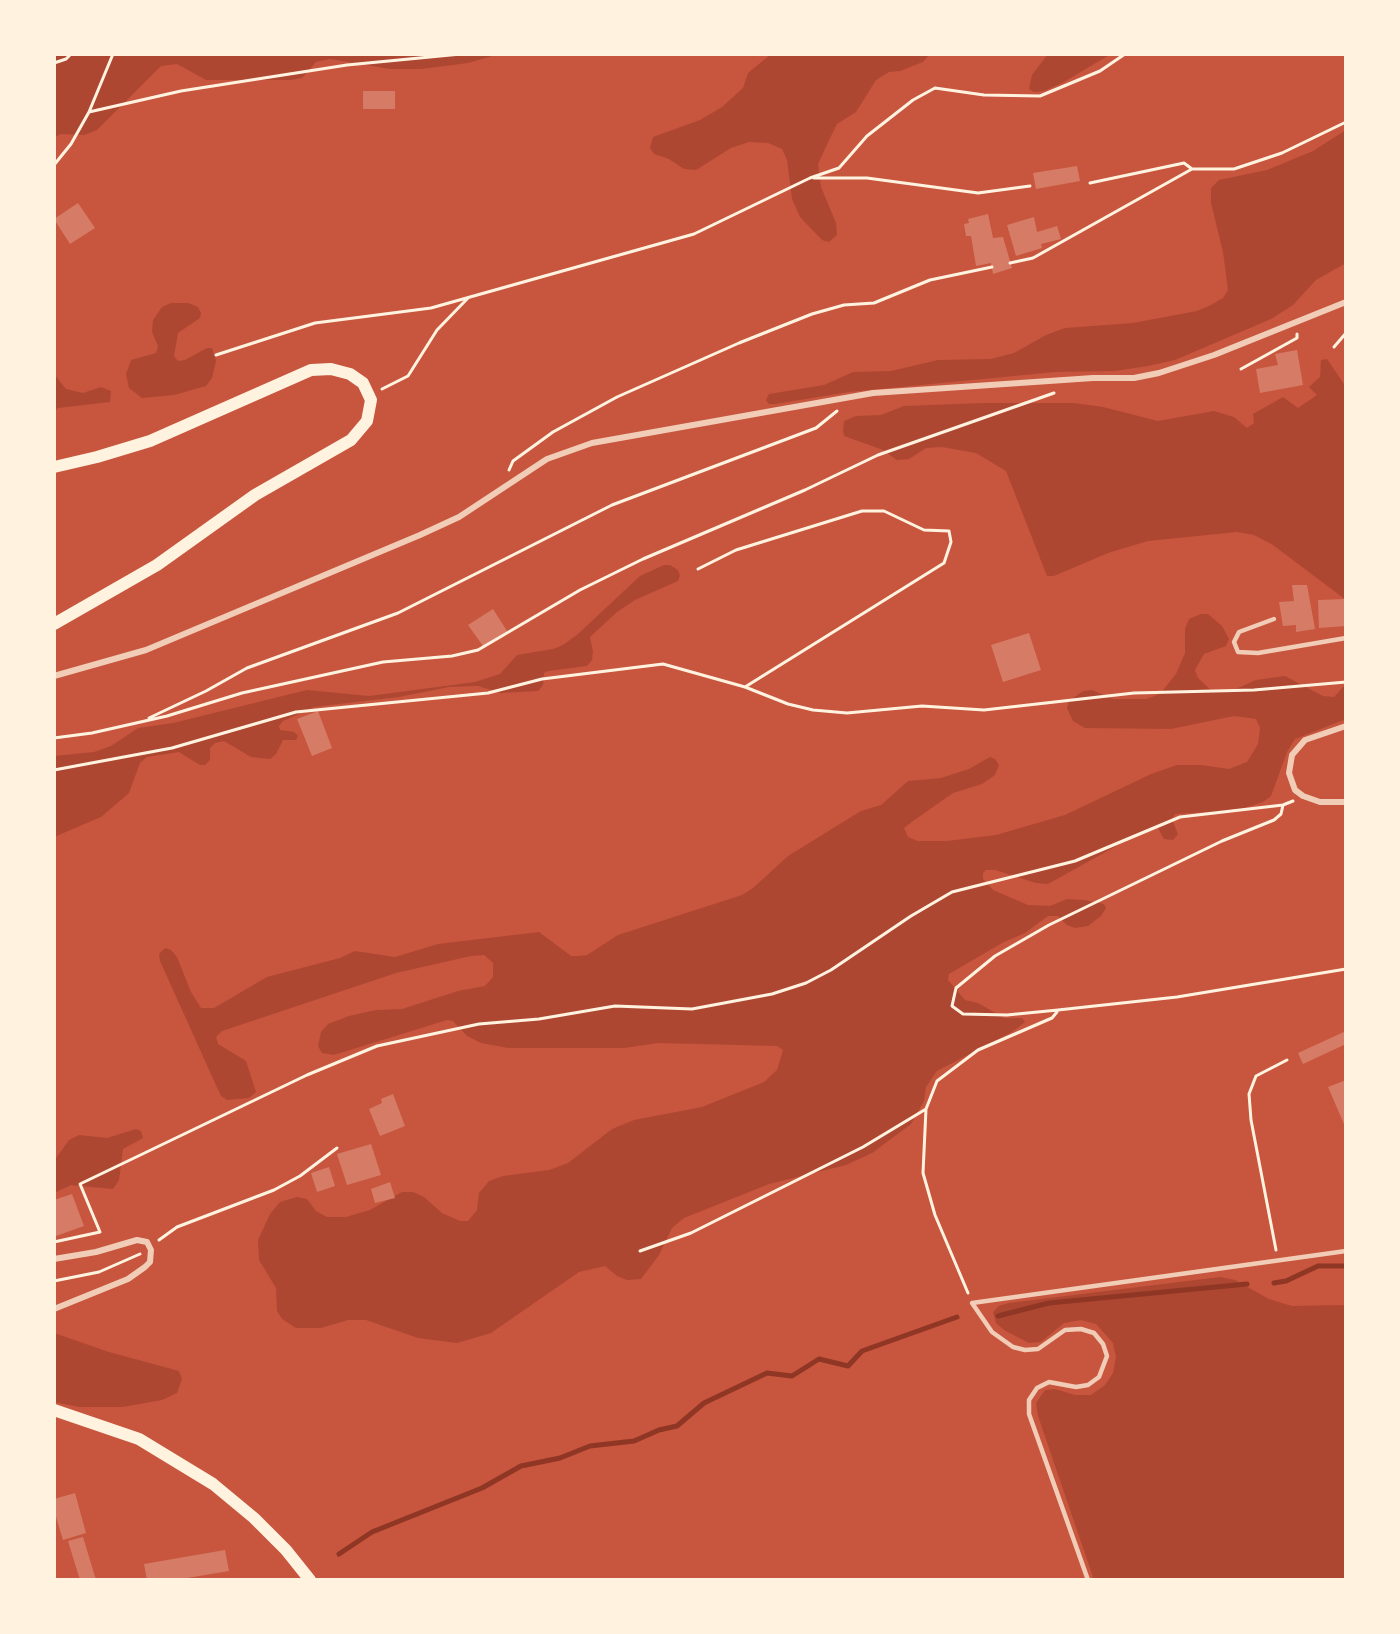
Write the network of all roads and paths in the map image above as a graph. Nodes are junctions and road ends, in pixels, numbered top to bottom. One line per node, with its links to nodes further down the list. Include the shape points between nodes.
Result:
1 (71, 54): 5 (path)
2 (113, 54): 6 (path)
3 (462, 54): 6 (path, via 347,65 193,89)
4 (1125, 54): 10 (path, via 1100,71 1040,96 984,95 935,88 867,136 840,168)
5 (54, 63)
6 (89, 112): 8 (path)
7 (1346, 122): 9 (path, via 1282,153 1233,170)
8 (54, 165)
9 (1192, 169): 11 (path, via 1184,163); 13 (path, via 1034,258)
10 (810, 178): 12 (path, via 867,178 978,193); 15 (path, via 694,234)
11 (1090, 183)
12 (1030, 186)
13 (1010, 263)
14 (992, 267): 26 (path, via 930,280 874,303 844,305 812,314 627,393 553,432 513,461)
15 (468, 297): 20 (path, via 431,308 315,323); 24 (path, via 437,330 408,376)
16 (1346, 302): 17 (street)
17 (1299, 320): 21 (path, via 1297,338); 22 (street, via 1159,373)
18 (1346, 333): 19 (path)
19 (1335, 347)
20 (216, 355)
21 (1241, 369)
22 (1072, 380): 23 (street); 34 (path, via 1060,390 1026,404 878,455 643,558 478,650 383,662 242,693)
23 (856, 395): 26 (street, via 592,442 547,459); 34 (path, via 816,428 612,506 398,613 247,668)
24 (370, 396): 25 (main road, via 363,383 350,374 331,369 311,370 150,441); 29 (main road, via 367,422 351,440 255,495 157,565)
25 (54, 467)
26 (509, 482): 31 (street, via 459,517 318,579 146,650)
27 (698, 569): 33 (path, via 736,550 862,511 884,511 924,530 949,531 951,542 944,563)
28 (1274, 619): 30 (lane, via 1239,632 1234,642 1238,652 1258,653)
29 (54, 624)
30 (1346, 638)
31 (54, 676)
32 (1346, 682): 33 (path, via 1254,690 1134,693 984,711 922,706 847,713 788,704)
33 (745, 687): 37 (path, via 663,664 584,673 488,693 296,712 172,748)
34 (142, 721): 36 (path)
35 (1346, 726): 38 (street, via 1311,737 1296,749 1289,772)
36 (54, 738)
37 (54, 771)
38 (1300, 795): 39 (street, via 1320,802); 40 (path)
39 (1346, 802)
40 (1283, 805): 42 (path, via 1274,820 1192,855 995,956 956,988 952,1003 957,1013 963,1014); 46 (path, via 1180,818 1075,861 952,892 831,970 772,994 692,1009 615,1006 479,1024 377,1046 307,1074 80,1184 100,1232)
41 (1346, 969): 42 (path, via 1177,997)
42 (1058, 1010): 44 (path, via 1052,1018 978,1050 937,1081)
43 (1287, 1060): 52 (path, via 1256,1076 1249,1094)
44 (926, 1109): 48 (path, via 863,1147 691,1233); 54 (path, via 923,1173 935,1215)
45 (337, 1148): 47 (path, via 282,1186 177,1227)
46 (54, 1242)
47 (150, 1246): 50 (street); 51 (street, via 137,1240)
48 (640, 1251)
49 (1346, 1251): 52 (lane)
50 (152, 1253): 53 (path, via 139,1254 99,1272); 55 (street, via 145,1268 128,1279)
51 (54, 1259)
52 (1278, 1260): 54 (lane)
53 (54, 1281)
54 (972, 1303): 58 (lane, via 992,1332 1013,1347 1038,1349 1065,1330 1082,1329 1094,1333 1103,1344 1107,1356 1099,1377 1076,1387 1049,1382 1037,1388 1029,1400 1029,1414)
55 (54, 1309)
56 (54, 1410): 57 (main road, via 139,1439 213,1484 254,1518)
57 (310, 1580)
58 (1088, 1580)

